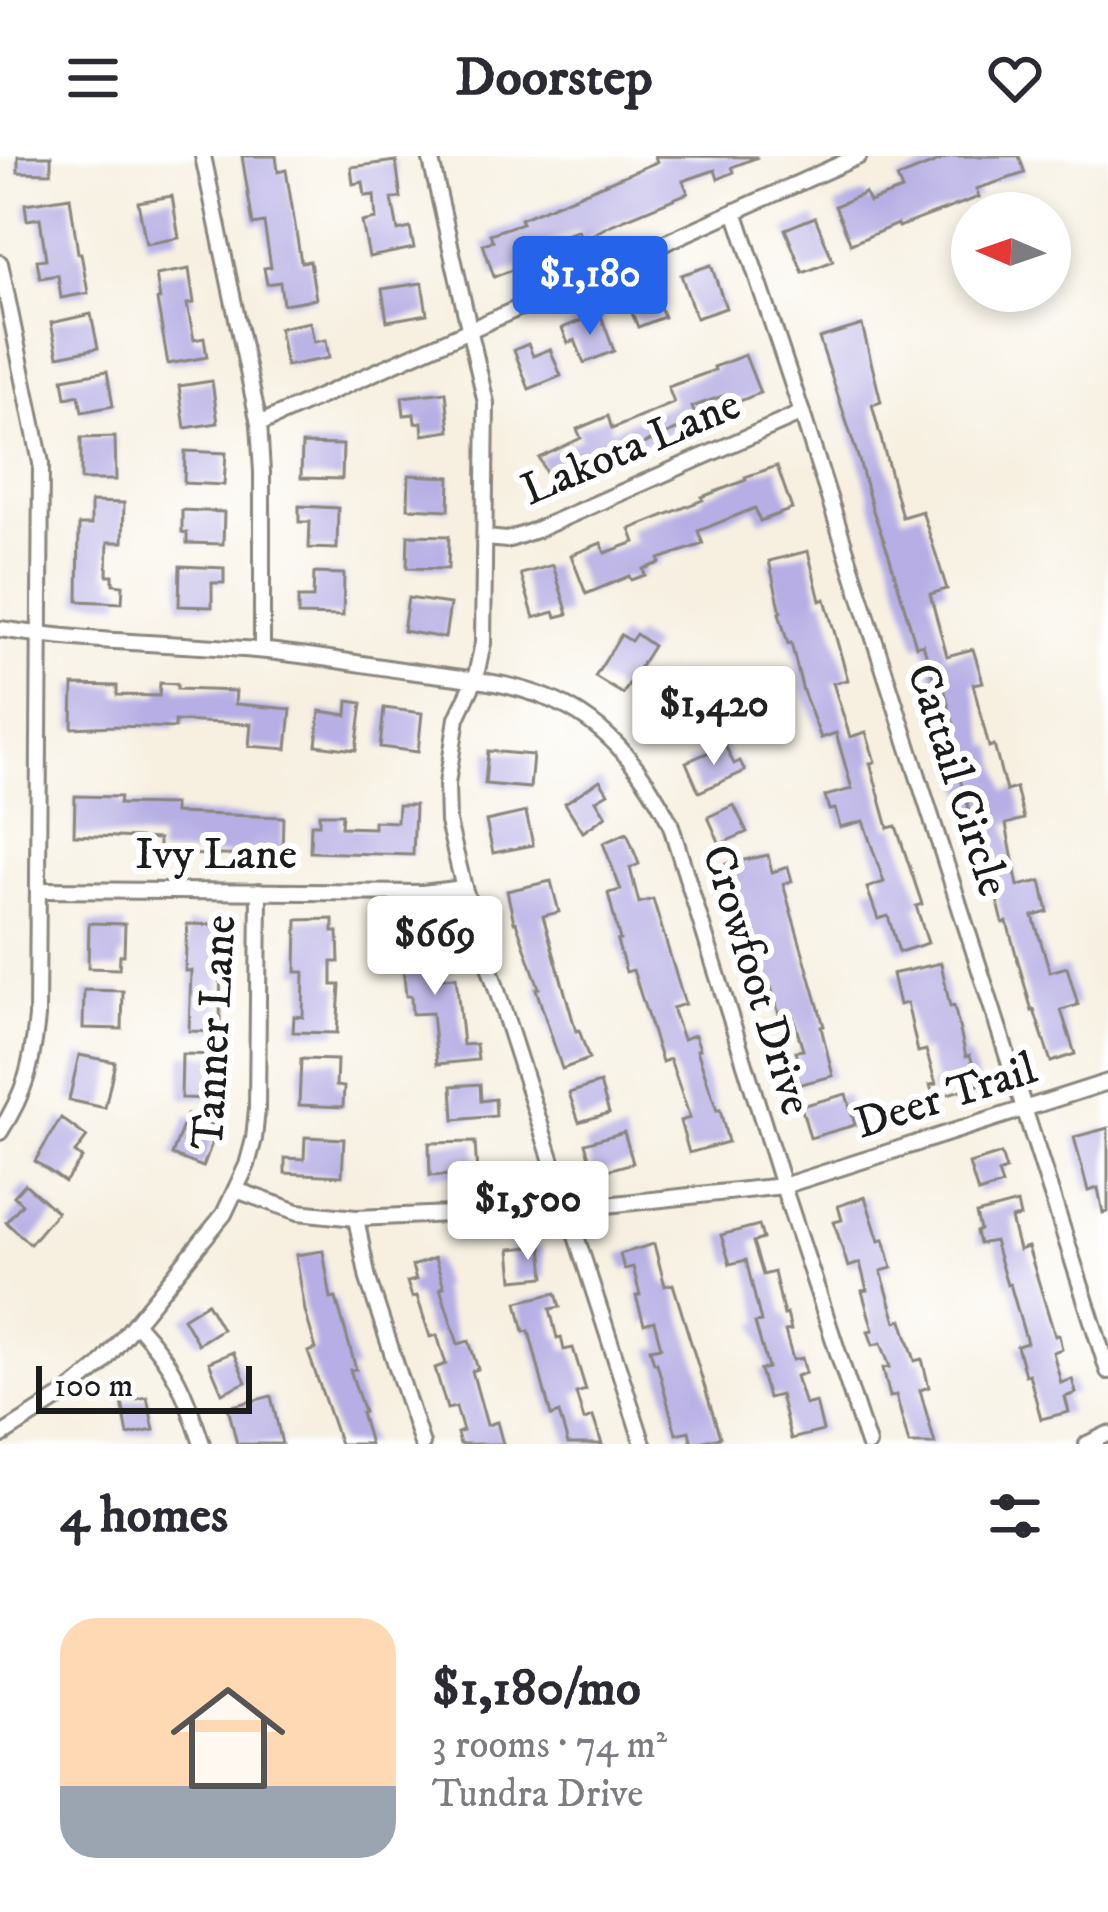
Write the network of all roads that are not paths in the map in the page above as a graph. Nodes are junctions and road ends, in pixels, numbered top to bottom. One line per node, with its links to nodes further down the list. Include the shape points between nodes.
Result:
1 (203, 156): 8 (street)
2 (430, 156): 6 (street)
3 (859, 156): 4 (street)
4 (735, 211): 6 (street); 7 (street, Cattail Circle)
5 (0, 263): 11 (street, via 41,463)
6 (469, 332): 8 (street); 9 (street, via 486,403)
7 (802, 413): 9 (street, Lakota Lane, via 536,530); 18 (street, Cattail Circle)
8 (259, 424): 12 (street)
9 (486, 538): 13 (street)
10 (0, 629): 11 (street, Crowfoot Drive)
11 (42, 635): 12 (street, Crowfoot Drive); 15 (street)
12 (262, 650): 13 (street, Crowfoot Drive)
13 (475, 680): 14 (street, via 457,718 447,784); 20 (street, Crowfoot Drive, via 568,707 601,730 655,793)
14 (464, 888): 16 (street, Ivy Lane); 22 (street)
15 (39, 890): 16 (street, Ivy Lane); 19 (street, via 34,1046 28,1078)
16 (259, 891): 21 (street, Tanner Lane, via 256,1109)
17 (1108, 1082): 18 (street, Deer Trail)
18 (1025, 1111): 20 (street, Deer Trail); 25 (street, Cattail Circle)
19 (0, 1132)
20 (783, 1186): 22 (street, Deer Trail); 31 (street, Crowfoot Drive)
21 (236, 1190): 23 (street, Deer Trail, via 298,1212); 24 (street, Tanner Lane)
22 (568, 1209): 23 (street, Deer Trail); 30 (street)
23 (356, 1217): 29 (street, via 368,1280)
24 (136, 1324): 27 (street, Tanner Lane, via 100,1366); 28 (street, via 173,1369)
25 (1108, 1371)
26 (1108, 1434): 32 (street)
27 (0, 1436)
28 (202, 1444)
29 (422, 1444)
30 (643, 1444)
31 (868, 1444)
32 (1087, 1444)

